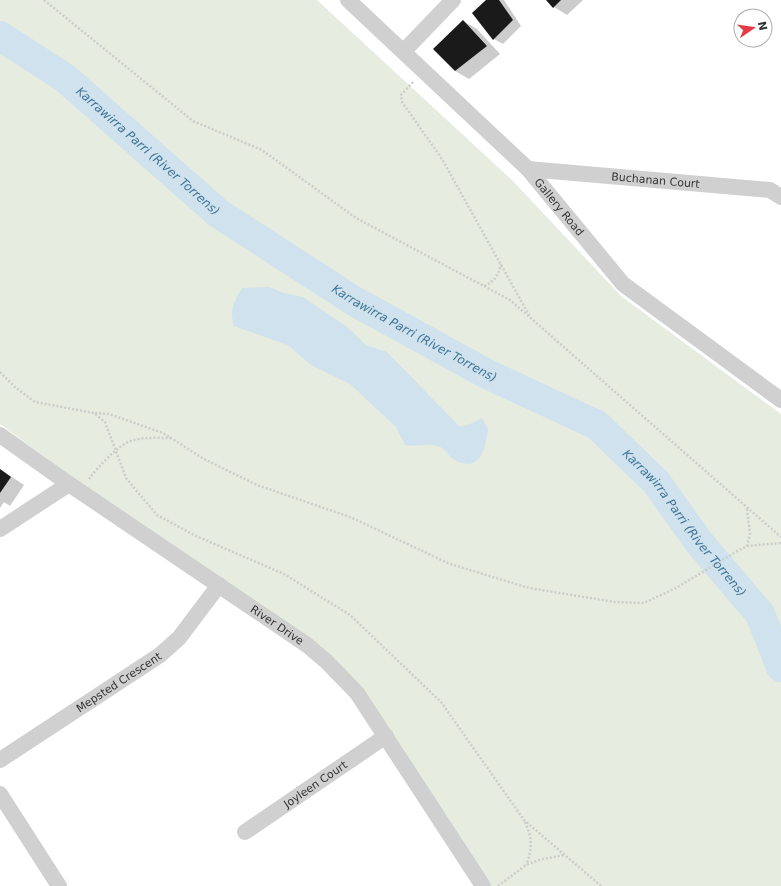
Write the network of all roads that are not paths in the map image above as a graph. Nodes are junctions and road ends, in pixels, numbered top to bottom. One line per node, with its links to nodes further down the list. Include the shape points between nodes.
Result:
1 (348, 0): 3 (street, Gallery Road)
2 (452, 0): 3 (street)
3 (404, 51): 4 (street, Gallery Road)
4 (528, 169): 5 (street, Buchanan Court, via 770,190); 6 (street, Gallery Road, via 623,284)
5 (781, 197)
6 (781, 400)
7 (0, 435): 8 (street, River Drive)
8 (74, 487): 9 (street); 10 (street, River Drive)
9 (0, 529)
10 (219, 585): 11 (street, River Drive, via 307,645 327,662 357,693); 12 (street, Mepsted Crescent, via 179,638 160,655)
11 (386, 736): 14 (street, Joyleen Court); 16 (street, River Drive)
12 (0, 760)
13 (0, 794): 15 (street)
14 (245, 832)
15 (59, 886)
16 (483, 886)

